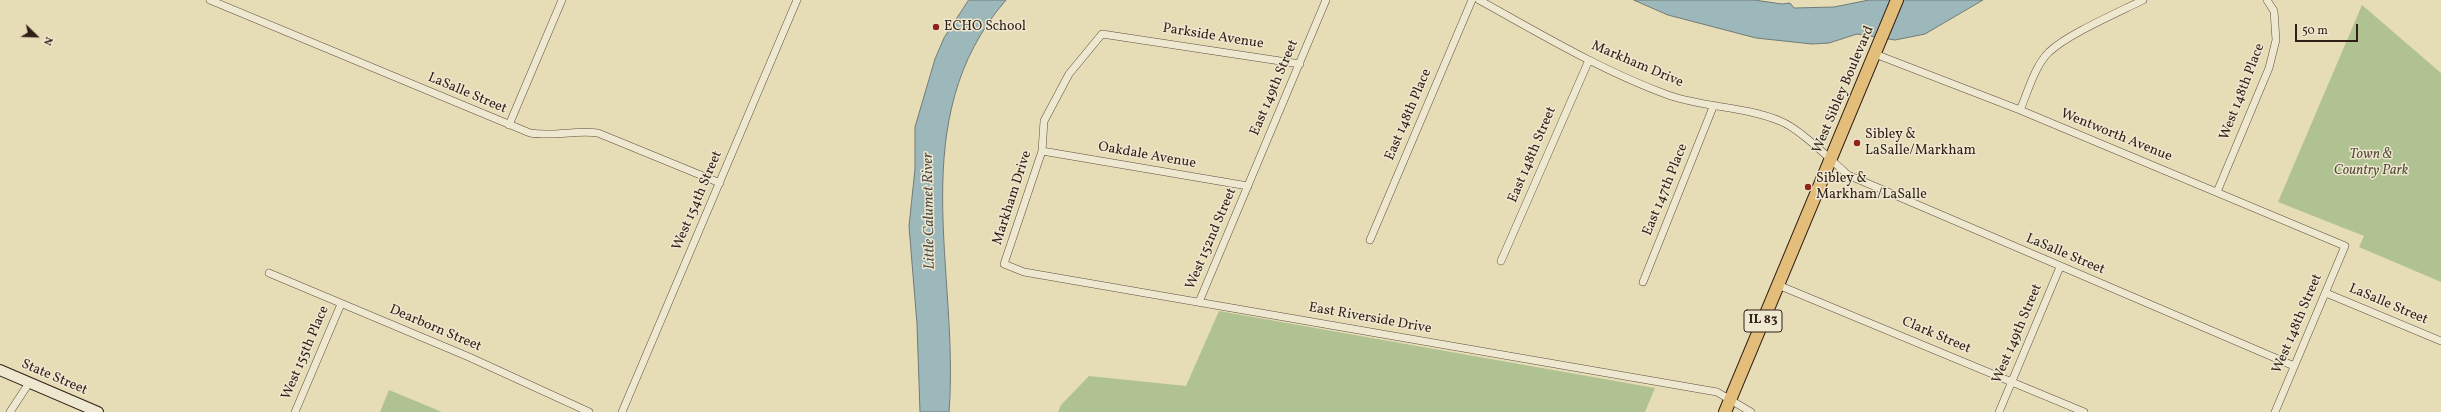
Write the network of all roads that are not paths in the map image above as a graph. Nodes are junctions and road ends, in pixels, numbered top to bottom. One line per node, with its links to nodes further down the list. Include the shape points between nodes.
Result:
1 (210, 0): 16 (street, LaSalle Street)
2 (562, 0): 16 (street)
3 (797, 0): 19 (street, West 154th Street)
4 (1326, 0): 13 (street, East 149th Street)
5 (1472, 0): 22 (street, East 148th Place)
6 (1479, 0): 12 (street, Markham Drive)
7 (1897, 0): 11 (main road, West Sibley Boulevard / IL 83)
8 (2143, 0): 15 (street, via 2062,42 2048,53 2037,68)
9 (2267, 0): 21 (street, West 148th Place, via 2274,12 2276,40 2269,68)
10 (1122, 36): 13 (street, Parkside Avenue); 17 (street, Markham Drive, via 1102,34 1069,74 1044,121)
11 (1876, 51): 15 (street, Wentworth Avenue); 18 (main road, West Sibley Boulevard / IL 83)
12 (1589, 60): 14 (street, Markham Drive, via 1669,95); 24 (street, East 148th Street)
13 (1300, 64): 20 (street, East 149th Street)
14 (1713, 107): 18 (street, Markham Drive, via 1744,110 1781,121); 28 (street, East 147th Place)
15 (2020, 110): 21 (street, Wentworth Avenue)
16 (509, 125): 19 (street, LaSalle Street, via 547,136 580,131 598,133)
17 (1042, 151): 20 (street, Oakdale Avenue); 25 (street, Markham Drive)
18 (1831, 160): 26 (street, LaSalle Street, via 1848,175); 29 (main road, West Sibley Boulevard / IL 83)
19 (720, 183): 43 (street, West 154th Street)
20 (1248, 186): 31 (street, West 152nd Street)
21 (2217, 192): 23 (street, Wentworth Avenue)
22 (1370, 240)
23 (2345, 246): 30 (street, West 148th Street)
24 (1502, 261)
25 (1004, 264): 31 (street, East Riverside Drive, via 1024,272)
26 (2060, 267): 34 (street, LaSalle Street); 37 (street, West 149th Street)
27 (269, 273): 32 (street, Dearborn Street)
28 (1643, 282)
29 (1778, 285): 37 (street, Clark Street); 38 (main road, West Sibley Boulevard / IL 83)
30 (2326, 293): 33 (street, LaSalle Street); 34 (street, West 148th Street)
31 (1199, 302): 38 (street, East Riverside Drive, via 1717,392)
32 (342, 304): 41 (street, West 155th Place); 42 (street, Dearborn Street, via 483,363)
33 (2441, 341)
34 (2294, 366): 48 (street, West 148th Street)
35 (0, 370): 36 (main road, State Street)
36 (29, 382): 39 (street); 40 (main road, State Street)
37 (2012, 382): 46 (street, West 149th Street); 47 (street, Clark Street)
38 (1730, 400): 44 (main road, West Sibley Boulevard / IL 83); 45 (street)
39 (10, 412)
40 (98, 412)
41 (295, 412)
42 (589, 412)
43 (622, 412)
44 (1726, 412)
45 (1751, 412)
46 (1999, 412)
47 (2084, 412)
48 (2275, 412)

